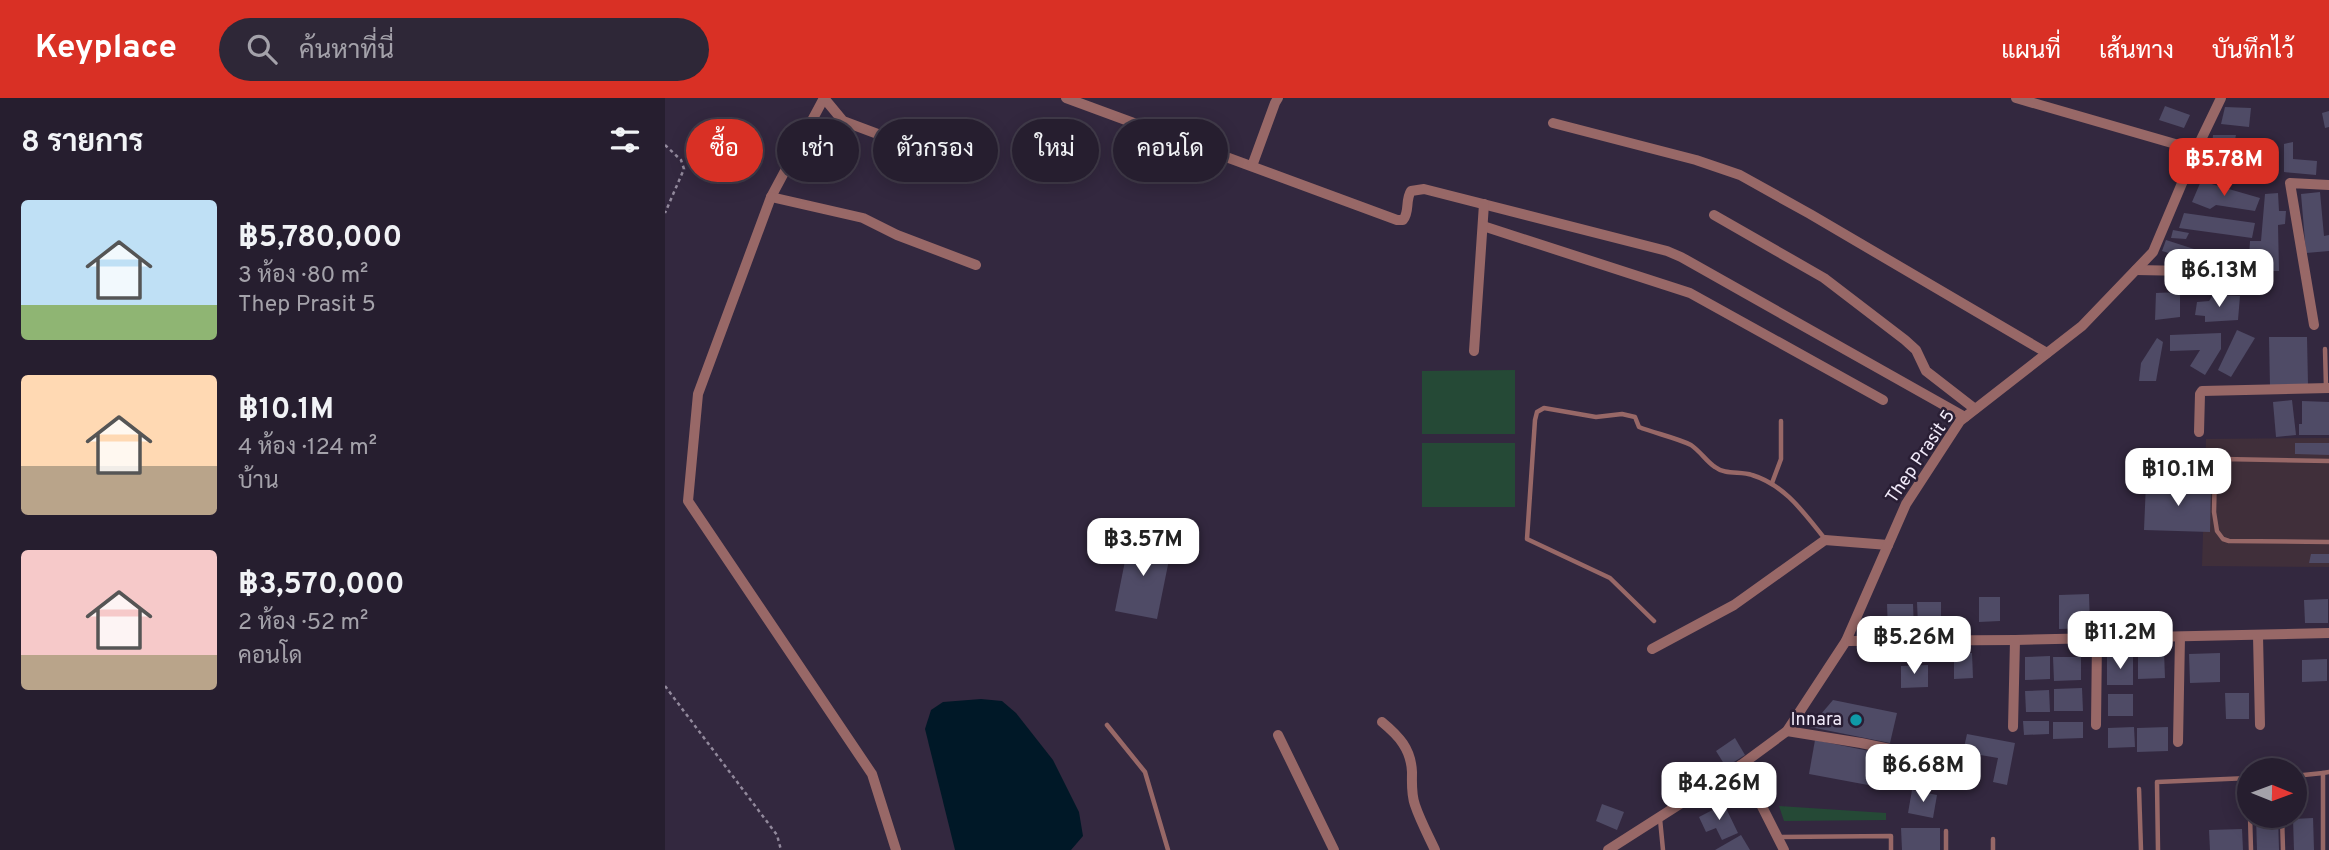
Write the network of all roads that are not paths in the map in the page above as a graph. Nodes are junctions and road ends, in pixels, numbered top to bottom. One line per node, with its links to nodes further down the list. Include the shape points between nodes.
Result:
1 (824, 98): 7 (street, via 843,121); 11 (street)
2 (1066, 98): 9 (street)
3 (1278, 98): 9 (street)
4 (2016, 98): 8 (street)
5 (2221, 98): 8 (street, Thep Prasit 5)
6 (1553, 123): 21 (street, via 1740,175)
7 (873, 132)
8 (2196, 149): 16 (street, Thep Prasit 5, via 2153,252)
9 (1252, 166): 12 (street, via 1397,220 1406,216 1409,195 1416,189)
10 (2329, 186): 18 (street, via 2290,183)
11 (771, 197): 15 (street, via 863,218 897,236); 61 (street, via 698,394 688,501 872,774)
12 (1484, 204): 14 (street); 25 (street, via 1681,257)
13 (1714, 215): 24 (street, via 1824,278 1906,340 1916,349 1926,371)
14 (1483, 226): 20 (street); 23 (street, via 1690,293)
15 (976, 265)
16 (2136, 270): 17 (street); 21 (street, Thep Prasit 5, via 2082,326)
17 (2241, 272)
18 (2314, 325)
19 (2325, 349): 22 (lane)
20 (1474, 351)
21 (2047, 354): 24 (street, Thep Prasit 5)
22 (2328, 388): 27 (street, via 2202,391)
23 (1883, 400)
24 (1975, 410): 25 (street, Thep Prasit 5)
25 (1965, 417): 32 (street, Thep Prasit 5, via 1906,504)
26 (1781, 421): 29 (lane, via 1780,459)
27 (2199, 432)
28 (2329, 461): 31 (lane, via 2223,459 2215,468 2214,512 2217,531 2229,541)
29 (1773, 482): 30 (lane); 33 (lane, via 1715,467 1689,444 1639,427 1635,417 1595,417 1544,408 1537,412 1527,539 1610,578)
30 (1825, 540): 32 (street); 40 (street, via 1734,605)
31 (2329, 542)
32 (1888, 545): 39 (street, Thep Prasit 5)
33 (1654, 621)
34 (2329, 633): 35 (street)
35 (2258, 636): 36 (street); 44 (street)
36 (2181, 637): 37 (street); 48 (street)
37 (2097, 639): 38 (street); 43 (street)
38 (2015, 640): 39 (street); 45 (street)
39 (1846, 641): 46 (street, Thep Prasit 5)
40 (1652, 649)
41 (1382, 722): 64 (street, via 1408,751 1415,805)
42 (1107, 725): 62 (lane, via 1145,772)
43 (2096, 725)
44 (2260, 725)
45 (2013, 727)
46 (1787, 730): 49 (street, Thep Prasit 5); 50 (street)
47 (1278, 735): 63 (street)
48 (2178, 742)
49 (1741, 765): 55 (street, Thep Prasit 5); 59 (street)
50 (1967, 765)
51 (2326, 772): 52 (lane); 75 (lane)
52 (2307, 774)
53 (2237, 779): 72 (lane, via 2157,782)
54 (2139, 789): 71 (lane)
55 (1660, 818): 65 (street, Thep Prasit 5); 66 (lane)
56 (2250, 828): 73 (lane)
57 (2282, 828): 74 (lane)
58 (1946, 831): 69 (lane)
59 (1777, 837): 67 (street); 68 (lane, via 1891,836)
60 (1993, 839): 70 (lane)
61 (896, 850)
62 (1168, 850)
63 (1334, 850)
64 (1435, 850)
65 (1608, 850)
66 (1663, 850)
67 (1784, 850)
68 (1891, 850)
69 (1946, 850)
70 (1993, 850)
71 (2141, 850)
72 (2158, 850)
73 (2251, 850)
74 (2283, 850)
75 (2323, 850)

